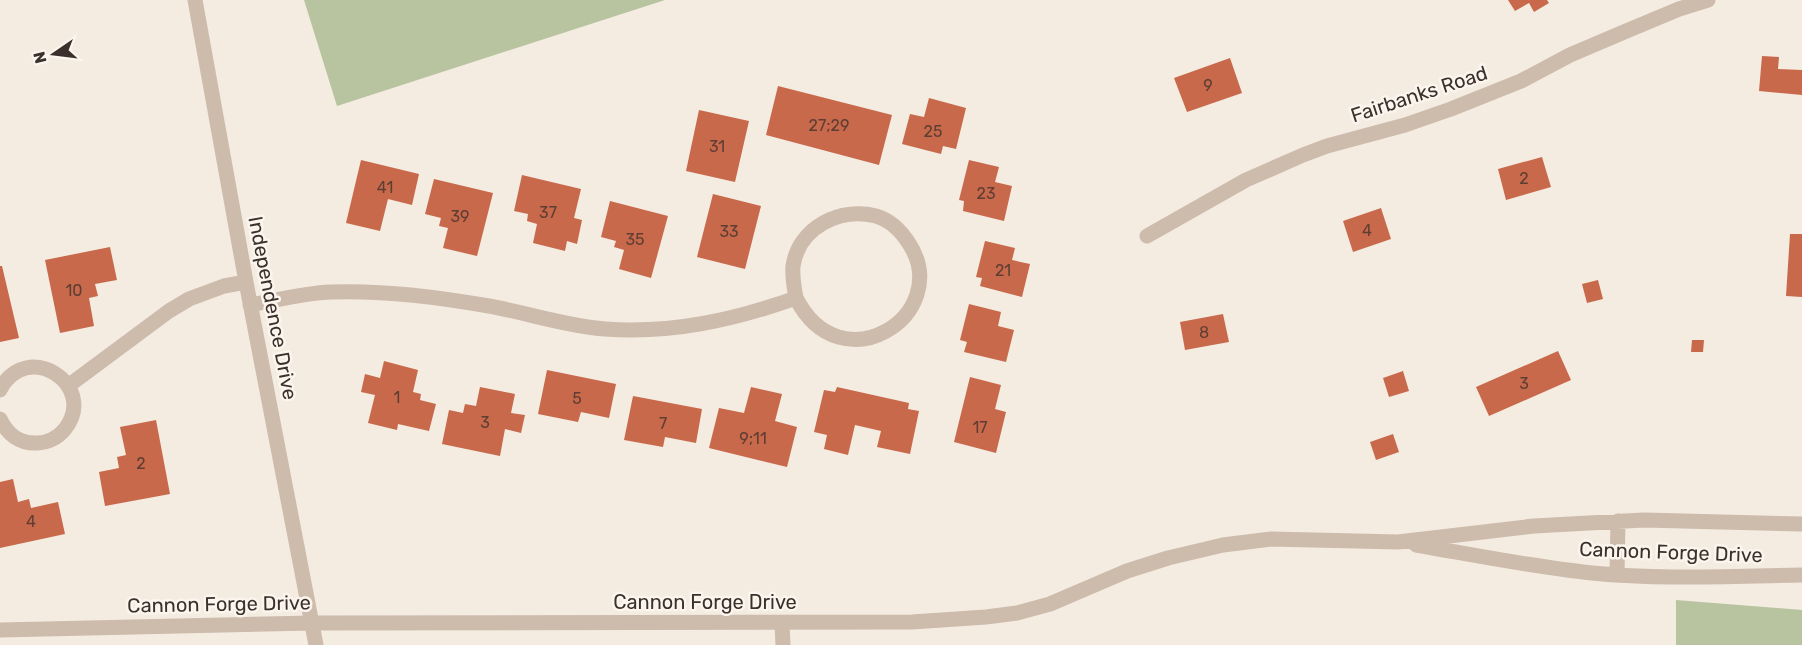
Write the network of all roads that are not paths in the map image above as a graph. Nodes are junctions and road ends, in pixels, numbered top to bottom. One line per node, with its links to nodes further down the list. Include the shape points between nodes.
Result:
1 (195, 0): 4 (street, Independence Drive)
2 (1708, 0): 3 (street, Fairbanks Road, via 1602,41 1521,81 1451,109 1303,155 1239,184)
3 (1147, 236)
4 (246, 282): 6 (street, Independence Drive); 7 (street, via 189,299)
5 (796, 298): 5 (street, via 793,274 798,250 806,236 832,217 847,213 879,217 893,225 913,250 919,281 909,310 899,323 872,338 856,340 826,332 813,323); 6 (street, via 704,324 657,330 604,329 464,302 350,292 308,294)
6 (250, 305): 15 (street, Independence Drive)
7 (68, 386): 8 (street, via 58,375 37,367 15,373); 9 (street, via 73,402 71,418 62,433 48,441 31,443 15,438)
8 (0, 390)
9 (0, 420)
10 (1618, 521): 11 (street, Cannon Forge Drive); 12 (street, Cannon Forge Drive, via 1534,526); 13 (street)
11 (1802, 524)
12 (1398, 542): 13 (street, Cannon Forge Drive, via 1548,568); 16 (street, Cannon Forge Drive, via 1271,539 1223,545 1127,571 1050,604 1017,613 912,622)
13 (1617, 575): 14 (street, Cannon Forge Drive)
14 (1802, 576)
15 (313, 623): 16 (street, Cannon Forge Drive); 18 (street, Cannon Forge Drive); 19 (street, Independence Drive)
16 (782, 624): 20 (street)
17 (0, 630): 18 (street, Cannon Forge Drive)
18 (19, 637)
19 (316, 645)
20 (783, 645)

